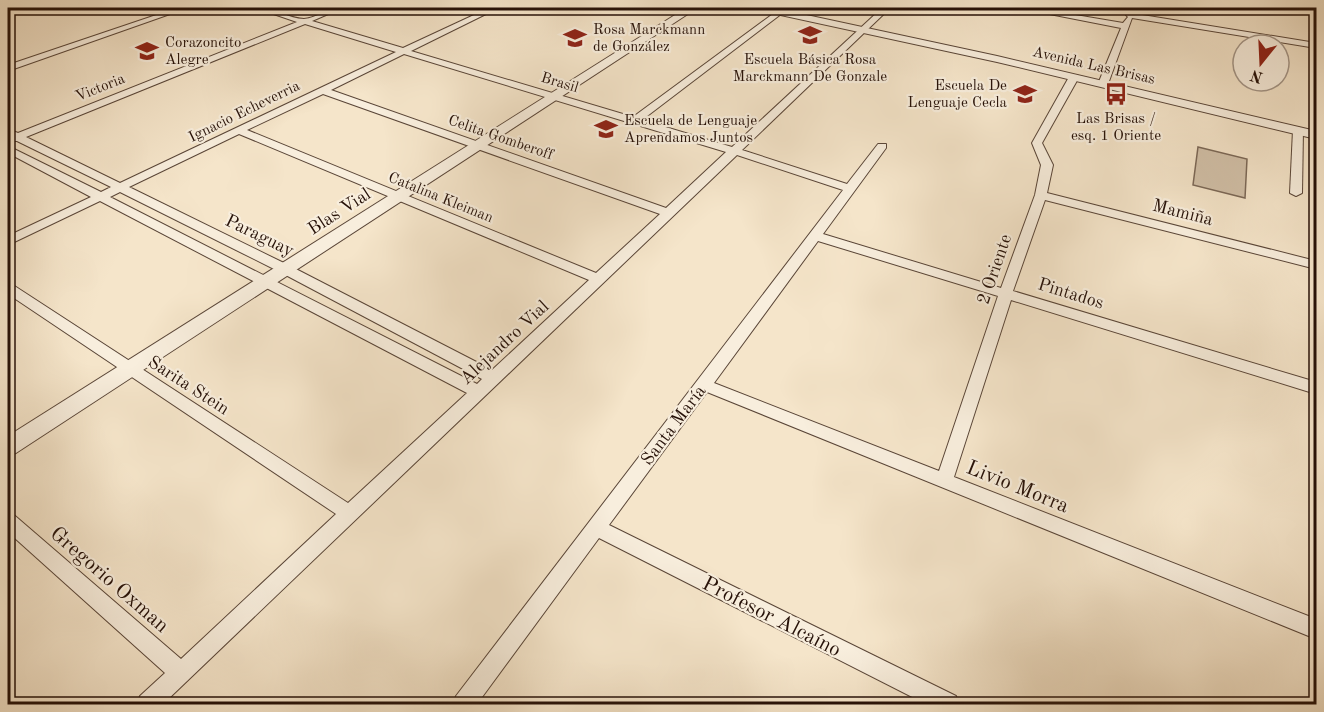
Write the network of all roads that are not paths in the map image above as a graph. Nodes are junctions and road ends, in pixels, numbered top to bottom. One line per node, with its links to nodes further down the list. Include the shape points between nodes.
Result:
1 (29, 8): 12 (street)
2 (183, 8): 18 (street)
3 (260, 8): 13 (street, Brasil)
4 (338, 8): 13 (street, Victoria)
5 (494, 8): 17 (street, Ignacio Echeverria)
6 (692, 8): 22 (street, Blas Vial)
7 (762, 8): 10 (street, Avenida Las Brisas)
8 (886, 8): 15 (street, Alejandro Vial)
9 (1023, 8): 14 (street)
10 (783, 9): 15 (street, Avenida Las Brisas); 23 (street)
11 (1132, 11): 14 (street); 16 (street)
12 (8, 14)
13 (305, 21): 17 (street, Brasil); 27 (street, Victoria)
14 (1126, 26): 20 (street)
15 (863, 29): 19 (street, Avenida Las Brisas); 31 (street, Alejandro Vial)
16 (1317, 46)
17 (404, 51): 21 (street, Ignacio Echeverria); 22 (street, Brasil)
18 (8, 68)
19 (1074, 77): 20 (street, Avenida Las Brisas); 35 (street, 2 Oriente, via 1037,143 1047,162)
20 (1103, 84): 25 (street, Avenida Las Brisas)
21 (322, 90): 24 (street, Ignacio Echeverria); 28 (street, Celita Gomberoff)
22 (554, 96): 23 (street, Brasil); 28 (street, Blas Vial)
23 (635, 121): 31 (street, Brasil)
24 (238, 130): 32 (street, Ignacio Echeverria); 37 (street, Catalina Kleiman)
25 (1298, 130): 26 (street, Avenida Las Brisas); 34 (street)
26 (1317, 135)
27 (11, 136): 32 (street, Paraguay)
28 (478, 145): 37 (street, Blas Vial); 38 (street, Celita Gomberoff)
29 (882, 146): 33 (street, Santa María)
30 (8, 148): 36 (street)
31 (734, 151): 33 (street, Brasil); 38 (street, Alejandro Vial)
32 (119, 187): 36 (street, Ignacio Echeverria); 42 (street, Paraguay)
33 (850, 189): 39 (street, Santa María)
34 (1296, 193)
35 (1041, 195): 41 (street, Mamiña); 46 (street, 2 Oriente)
36 (100, 196): 40 (street, Ignacio Echeverria); 44 (street)
37 (398, 196): 42 (street, Blas Vial); 43 (street, Catalina Kleiman)
38 (669, 213): 43 (street, Alejandro Vial)
39 (815, 236): 46 (street, Pintados); 49 (street, Santa María)
40 (8, 241)
41 (1317, 265)
42 (285, 269): 44 (street, Blas Vial); 48 (street, Paraguay)
43 (599, 279): 48 (street, Alejandro Vial)
44 (265, 282): 47 (street, Blas Vial); 51 (street)
45 (8, 288): 47 (street, Sarita Stein)
46 (1005, 293): 50 (street, Pintados); 53 (street, 2 Oriente)
47 (130, 369): 52 (street, Blas Vial); 54 (street, Sarita Stein)
48 (494, 378): 51 (street, Alejandro Vial)
49 (704, 385): 53 (street, Livio Morra); 56 (street, Santa María)
50 (1317, 388)
51 (479, 392): 54 (street, Alejandro Vial)
52 (8, 447)
53 (944, 481): 57 (street, Livio Morra)
54 (350, 514): 58 (street, Alejandro Vial)
55 (8, 521): 58 (street, Gregorio Oxman)
56 (597, 528): 60 (street, Santa María); 61 (street, Profesor Alcaíno)
57 (1317, 629)
58 (181, 673): 59 (street, Alejandro Vial)
59 (148, 705)
60 (464, 705)
61 (948, 705)

